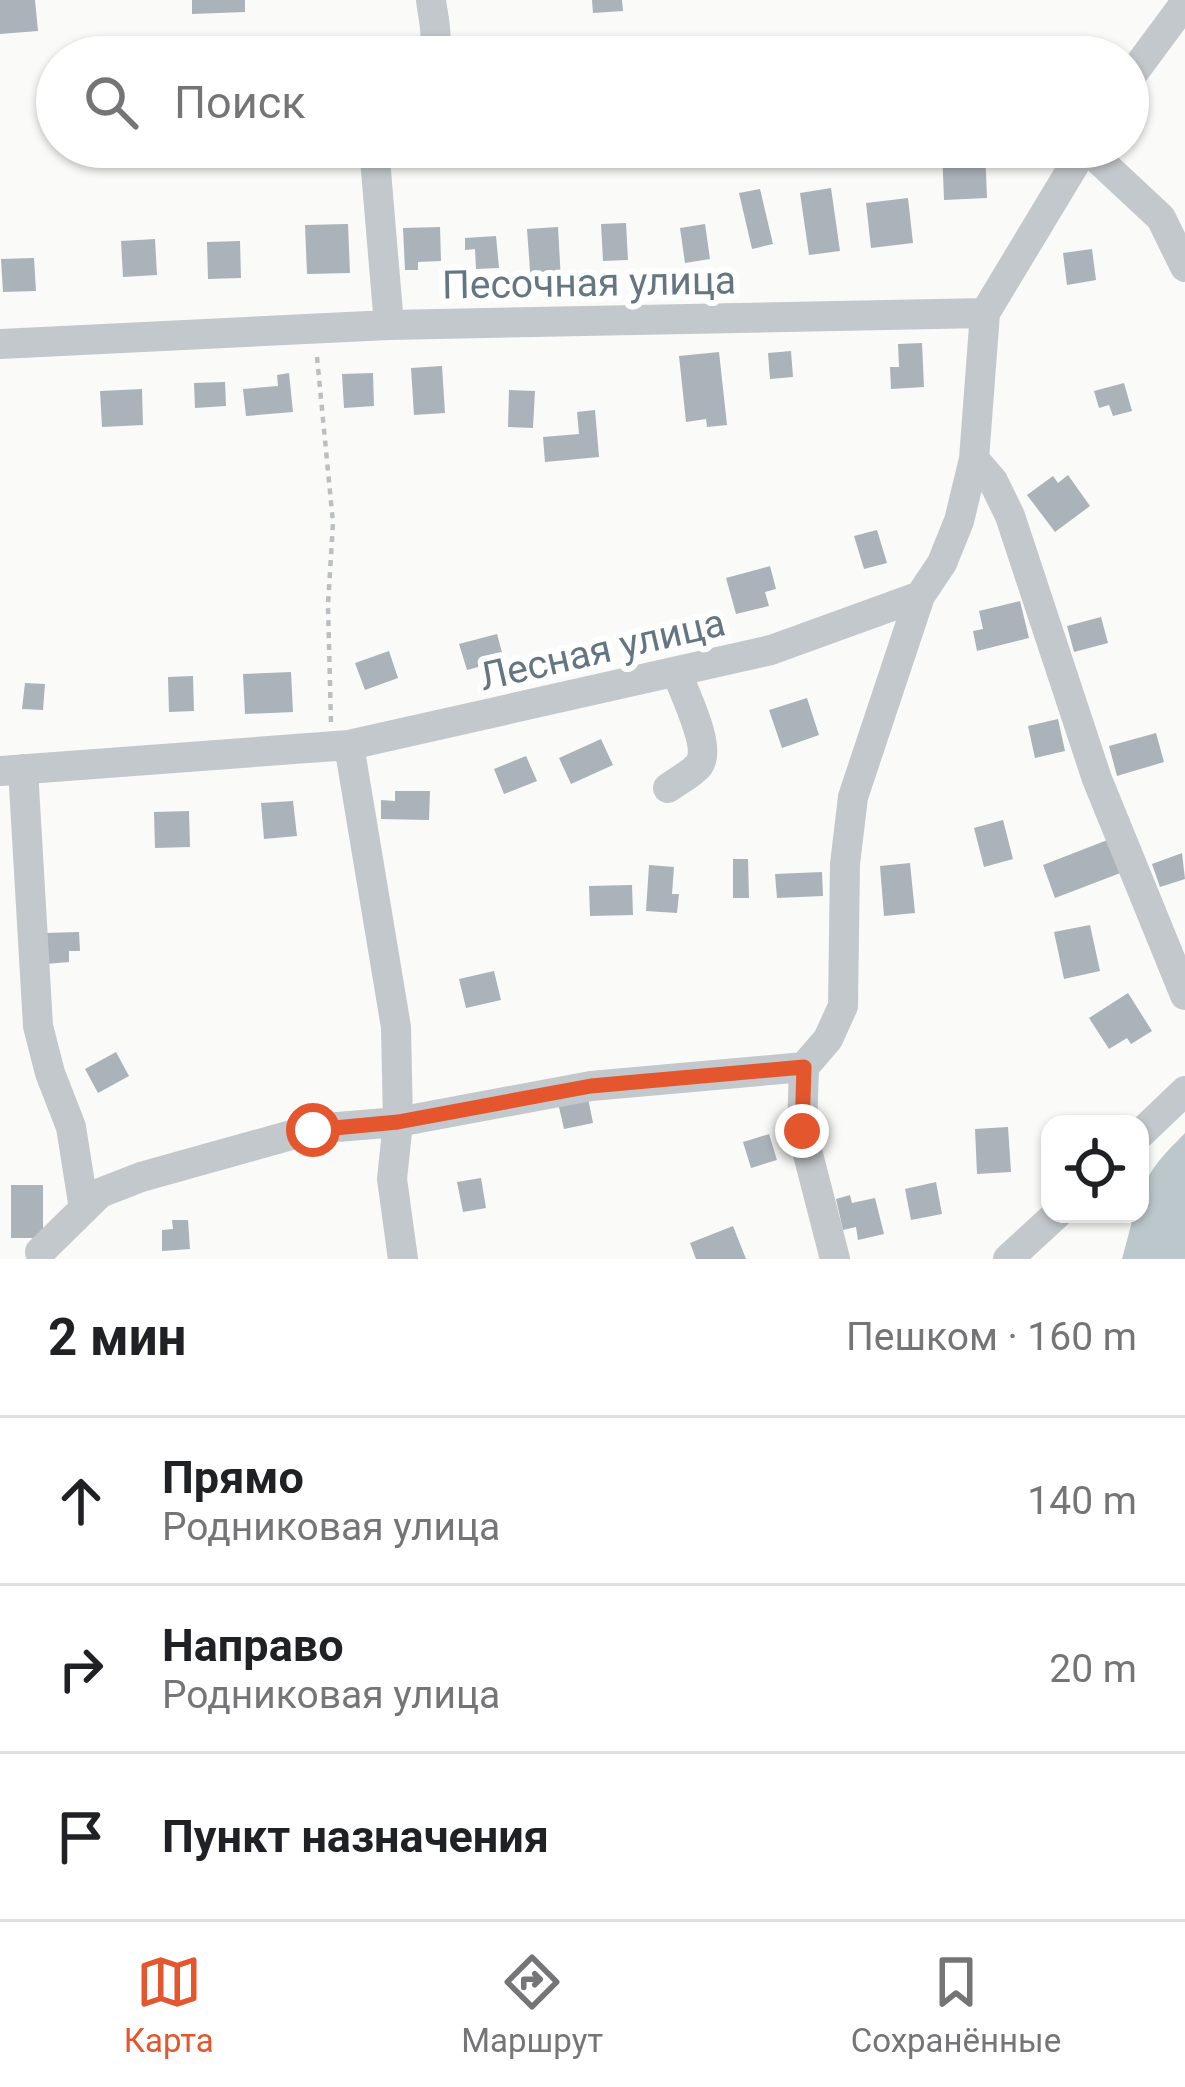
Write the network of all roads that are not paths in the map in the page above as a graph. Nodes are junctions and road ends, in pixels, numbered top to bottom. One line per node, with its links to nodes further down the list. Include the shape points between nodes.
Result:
1 (430, 0): 3 (street)
2 (1185, 3): 4 (street)
3 (434, 36)
4 (1149, 46)
5 (376, 168): 10 (street)
6 (1072, 168): 9 (street)
7 (1107, 168): 8 (street, via 1161,218)
8 (1185, 267)
9 (985, 314): 10 (street, Песочная улица); 12 (street)
10 (389, 325): 11 (street, Песочная улица)
11 (0, 344)
12 (974, 459): 13 (street, via 959,521); 18 (street, via 1010,516 1096,778)
13 (920, 596): 14 (street, Лесная улица, via 771,650); 19 (street, via 853,797 843,1006)
14 (677, 673): 15 (street, Лесная улица); 17 (street, via 703,755)
15 (340, 746): 16 (street, Лесная улица); 21 (street, via 396,1027)
16 (11, 770): 23 (street, via 38,1026 71,1127)
17 (668, 788)
18 (1185, 995)
19 (804, 1067): 21 (street, via 591,1086); 27 (street, via 802,1131)
20 (1185, 1091): 22 (street)
21 (398, 1122): 23 (street, via 313,1130 141,1177 100,1192); 26 (street, via 392,1179)
22 (1149, 1125)
23 (84, 1209): 25 (street)
24 (1047, 1223): 28 (street)
25 (40, 1252)
26 (403, 1259)
27 (835, 1259)
28 (1008, 1259)

